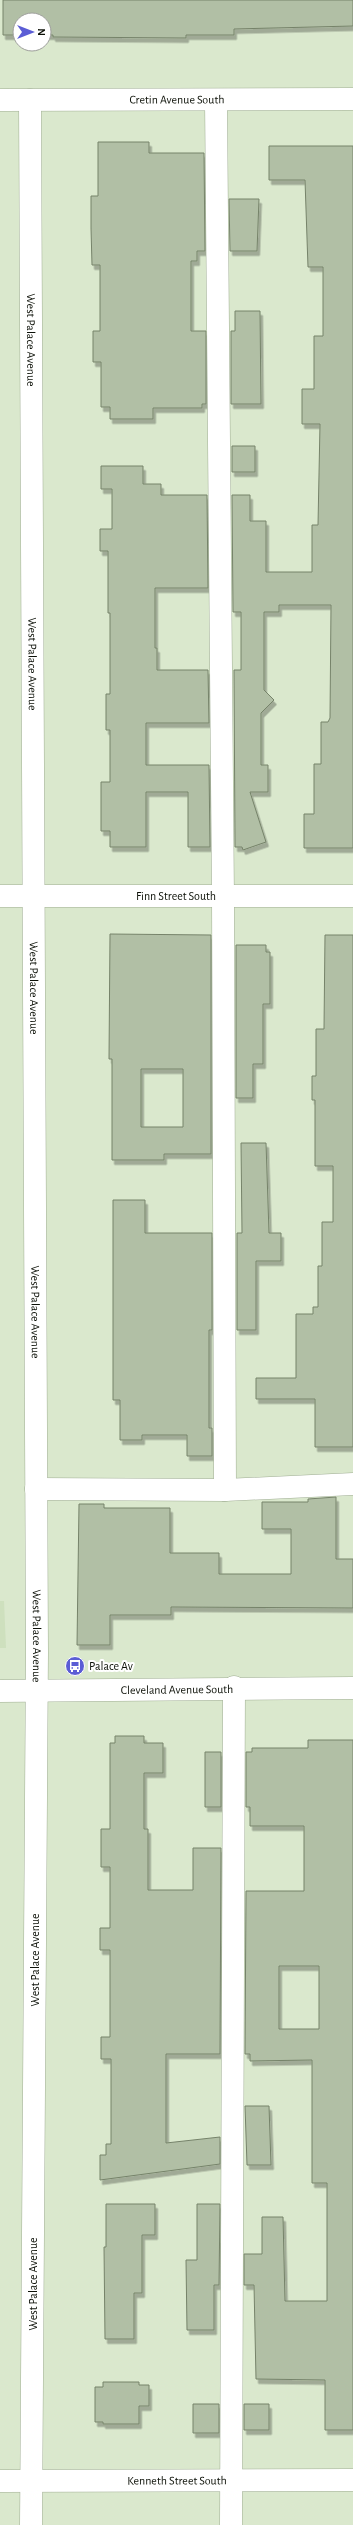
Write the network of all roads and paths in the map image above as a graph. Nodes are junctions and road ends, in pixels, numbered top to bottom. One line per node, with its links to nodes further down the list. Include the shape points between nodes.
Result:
1 (353, 99): 4 (street, Cretin Avenue South)
2 (0, 100): 3 (street, Cretin Avenue South)
3 (30, 100): 4 (street, Cretin Avenue South); 6 (street, West Palace Avenue)
4 (216, 100): 8 (street)
5 (0, 896): 6 (street, Finn Street South)
6 (35, 896): 8 (street, Finn Street South); 10 (street, West Palace Avenue)
7 (353, 896): 8 (street, Finn Street South)
8 (223, 897): 11 (street)
9 (353, 1484): 11 (street)
10 (36, 1489): 11 (street); 15 (street, West Palace Avenue)
11 (225, 1490)
12 (234, 1687): 13 (street, Cleveland Avenue South); 15 (street, Cleveland Avenue South); 16 (street)
13 (353, 1688)
14 (0, 1691): 15 (street, Cleveland Avenue South)
15 (37, 1691): 19 (street, West Palace Avenue)
16 (232, 2480): 17 (street, Kenneth Street South); 19 (street, Kenneth Street South); 21 (street)
17 (353, 2480)
18 (0, 2481): 19 (street, Kenneth Street South)
19 (32, 2481): 20 (street, West Palace Avenue)
20 (31, 2525)
21 (231, 2525)

